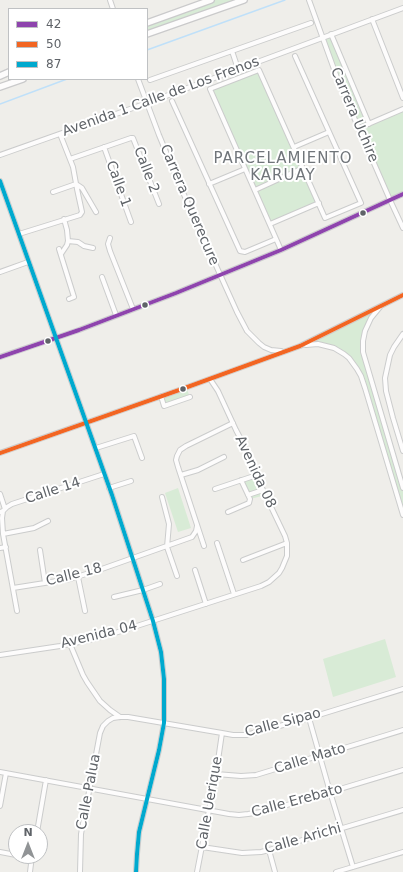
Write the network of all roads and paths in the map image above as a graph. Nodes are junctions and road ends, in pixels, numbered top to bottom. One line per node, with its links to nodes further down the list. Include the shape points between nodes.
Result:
1 (211, 0): 6 (street)
2 (244, 0): 8 (street)
3 (309, 0): 10 (street, Carrera Uchire)
4 (403, 8): 5 (street, Avenida 1 Calle de Los Frenos)
5 (372, 19): 9 (street, Avenida 1 Calle de Los Frenos); 18 (street)
6 (148, 23)
7 (311, 23): 11 (street)
8 (148, 34)
9 (331, 34): 10 (street, Avenida 1 Calle de Los Frenos); 22 (street)
10 (322, 37): 13 (street, Avenida 1 Calle de Los Frenos); 23 (street, Carrera Uchire)
11 (232, 51): 13 (street); 16 (street)
12 (295, 56): 24 (street)
13 (238, 69): 20 (street, Avenida 1 Calle de Los Frenos)
14 (20, 80): 17 (street)
15 (138, 80): 20 (street, Carrera Querecure)
16 (150, 80)
17 (0, 88)
18 (403, 98)
19 (172, 102): 34 (street)
20 (147, 103): 25 (street, Avenida 1 Calle de Los Frenos); 56 (street, Carrera Querecure)
21 (403, 109): 22 (street)
22 (369, 124): 23 (street)
23 (359, 128): 38 (street, Carrera Uchire)
24 (329, 132): 27 (street); 39 (street, via 361,203 325,218)
25 (60, 134): 28 (street, Avenida 1 Calle de Los Frenos); 29 (street)
26 (104, 147): 29 (street); 40 (street, Calle 2, via 134,139); 43 (street, Calle 1)
27 (294, 147): 30 (street, via 259,70 210,89); 31 (street)
28 (0, 155)
29 (70, 159): 33 (street)
30 (245, 168): 34 (street); 35 (street)
31 (303, 168): 35 (street); 39 (street)
32 (0, 181): 46 (street)
33 (76, 184): 36 (street); 41 (street, via 82,188); 42 (street, via 82,212)
34 (209, 184): 48 (street, via 240,251 245,252)
35 (254, 190): 44 (street)
36 (53, 192)
37 (403, 194): 38 (street)
38 (390, 200): 45 (street, Carrera Uchire); 52 (street)
39 (319, 203): 44 (street)
40 (159, 204)
41 (96, 212)
42 (64, 220): 46 (street); 49 (street)
43 (131, 222)
44 (270, 224): 48 (street)
45 (403, 228)
46 (19, 234): 54 (street)
47 (110, 238): 61 (street, via 110,251)
48 (276, 239): 52 (street)
49 (68, 240): 50 (street); 53 (street)
50 (93, 248)
51 (59, 249): 53 (street)
52 (281, 250): 56 (street)
53 (61, 254): 59 (street, via 74,297)
54 (28, 262): 55 (street); 64 (street)
55 (0, 272)
56 (219, 275): 61 (street); 66 (street, Carrera Querecure, via 250,335 264,347)
57 (102, 277): 62 (street)
58 (403, 295): 60 (street)
59 (69, 299)
60 (382, 305): 65 (street); 84 (street, via 365,330 363,352)
61 (133, 309): 62 (street)
62 (116, 315): 64 (street)
63 (403, 334): 74 (street, via 390,355 385,382)
64 (56, 337): 67 (street); 71 (street)
65 (300, 346): 66 (street); 92 (street, via 318,344 334,348 349,358 357,369)
66 (285, 351): 68 (street)
67 (0, 357)
68 (210, 378): 69 (street); 72 (street, Avenida 08)
69 (161, 396): 70 (street, via 164,406); 71 (street)
70 (190, 397)
71 (86, 422): 73 (street); 75 (street)
72 (233, 423): 79 (street, via 182,448 176,460); 80 (street, Avenida 08)
73 (96, 448): 76 (street, via 134,436); 78 (street)
74 (403, 451)
75 (0, 453)
76 (142, 458)
77 (224, 458): 79 (street)
78 (104, 474): 83 (street); 90 (street, Calle 14, via 12,504)
79 (181, 475): 94 (street)
80 (257, 475): 81 (street); 86 (street, Avenida 08)
81 (241, 480): 85 (street); 89 (street)
82 (131, 481): 83 (street)
83 (109, 488): 103 (street)
84 (403, 488)
85 (215, 489)
86 (264, 490): 89 (street); 97 (street, Avenida 08)
87 (0, 494): 90 (street)
88 (162, 497): 100 (street, via 169,524)
89 (249, 497): 91 (street, via 247,504)
90 (3, 511): 95 (street)
91 (228, 512)
92 (403, 516)
93 (48, 521): 95 (street, via 34,528)
94 (197, 526): 98 (street); 100 (street, Calle 18, via 192,537)
95 (3, 534): 99 (street)
96 (217, 543): 113 (street)
97 (287, 543): 104 (street); 105 (street, Avenida 08, via 287,556)
98 (204, 546)
99 (6, 547): 101 (street); 111 (street)
100 (167, 547): 103 (street, Calle 18); 107 (street)
101 (0, 548)
102 (40, 550): 109 (street)
103 (133, 558): 108 (street, Calle 18); 112 (street)
104 (243, 560)
105 (282, 568): 113 (street, Avenida 04, via 262,586)
106 (195, 570): 115 (street)
107 (177, 576)
108 (78, 577): 109 (street, Calle 18); 117 (street)
109 (45, 583): 111 (street, Calle 18)
110 (160, 584): 112 (street)
111 (13, 588): 116 (street)
112 (144, 590): 114 (street); 118 (street)
113 (234, 594): 115 (street, Avenida 04)
114 (114, 597)
115 (206, 604): 118 (street, Avenida 04)
116 (17, 612)
117 (86, 612)
118 (153, 621): 119 (street, Avenida 04); 125 (street, via 163,666)
119 (70, 644): 120 (street, Avenida 04); 122 (street, via 82,675 100,701)
120 (0, 655)
121 (403, 690): 124 (street, Calle Sipao)
122 (120, 717): 123 (street, Calle Sipao); 125 (street, Calle Sipao)
123 (113, 718): 134 (street, Calle Palua, via 103,726 100,733)
124 (309, 718): 127 (street, Calle Sipao, via 246,735); 128 (street)
125 (164, 723): 127 (street, Calle Sipao); 136 (street)
126 (403, 730): 128 (street, Calle Mato)
127 (222, 733): 132 (street, Calle Uerique)
128 (319, 756): 132 (street, Calle Mato, via 256,775); 135 (street)
129 (403, 770): 135 (street, Calle Erebato)
130 (0, 772): 131 (street, Calle Erebato)
131 (6, 773): 133 (street, Calle Erebato); 137 (street)
132 (216, 774): 138 (street, Calle Uerique)
133 (46, 780): 134 (street, Calle Erebato); 140 (street)
134 (89, 788): 136 (street, Calle Erebato); 146 (street, Calle Palua, via 80,834)
135 (330, 792): 138 (street, Calle Erebato, via 256,813 239,815); 141 (street)
136 (147, 799): 138 (street, Calle Erebato); 147 (street, via 137,845)
137 (0, 806)
138 (209, 810): 142 (street, Calle Uerique)
139 (403, 810): 141 (street, Calle Arichi)
140 (38, 824)
141 (340, 828): 143 (street, Calle Arichi); 145 (street)
142 (202, 846): 143 (street, Calle Arichi, via 242,853); 148 (street, Calle Uerique)
143 (269, 850): 149 (street)
144 (403, 852): 145 (street)
145 (352, 867): 150 (street)
146 (80, 872)
147 (136, 872)
148 (197, 872)
149 (275, 872)
150 (336, 872)

